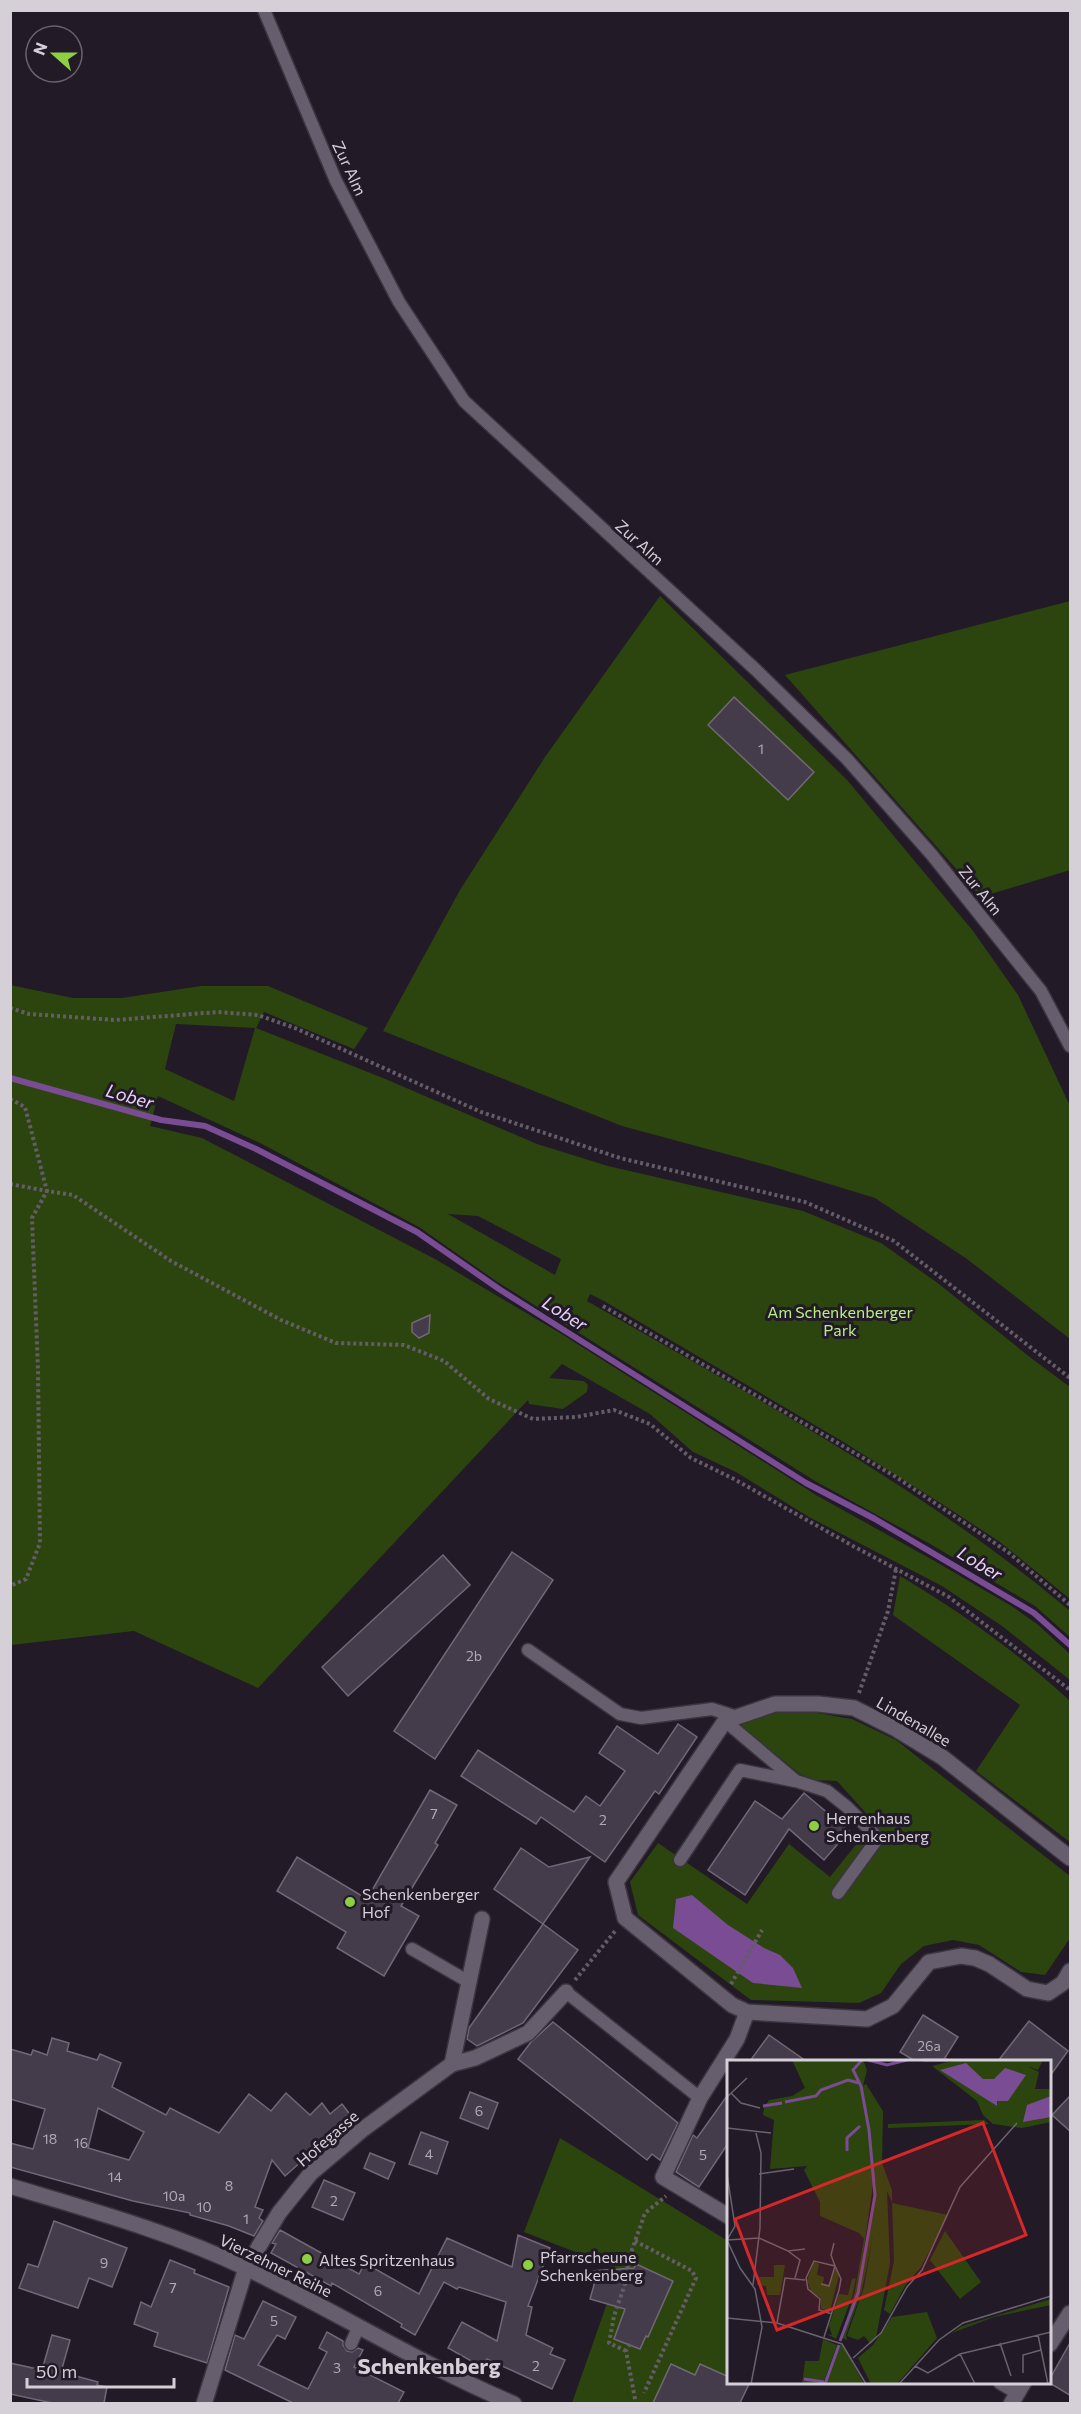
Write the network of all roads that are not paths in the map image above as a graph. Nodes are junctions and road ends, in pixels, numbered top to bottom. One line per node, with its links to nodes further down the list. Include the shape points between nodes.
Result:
1 (264, 10): 2 (lane, Zur Alm, via 336,181 399,302 464,401 847,759 932,855 1041,991)
2 (1071, 1046)
3 (528, 1650): 4 (lane, via 620,1714 641,1718 712,1709)
4 (731, 1719): 5 (lane); 6 (street, Lindenallee, via 775,1704 854,1708 942,1757); 14 (street, via 616,1882 625,1918 732,2005)
5 (796, 1781): 7 (lane, via 740,1770); 8 (lane, via 827,1791 878,1838)
6 (1071, 1857)
7 (680, 1860)
8 (838, 1893)
9 (482, 1918): 12 (street)
10 (412, 1949): 12 (lane)
11 (1071, 1971): 14 (street, via 1063,1983 1048,1993 1027,1989 975,1958 949,1957 929,1962 893,2006 867,2019)
12 (469, 1982): 15 (street)
13 (566, 1992): 15 (street, via 528,2032 475,2058); 16 (lane)
14 (747, 2012): 16 (street, via 737,2039)
15 (452, 2064): 19 (street, Hofegasse, via 311,2173 279,2213)
16 (700, 2098): 18 (street, via 663,2177)
17 (10, 2186): 19 (street, Vierzehner Reihe, via 164,2233)
18 (727, 2215)
19 (246, 2268): 21 (street, Vierzehner Reihe); 26 (street, Hofegasse)
20 (1071, 2313): 22 (street)
21 (358, 2328): 23 (lane); 27 (street, Vierzehner Reihe)
22 (1051, 2343)
23 (351, 2344)
24 (1005, 2384): 25 (street)
25 (1018, 2393)
26 (204, 2403)
27 (514, 2403)

